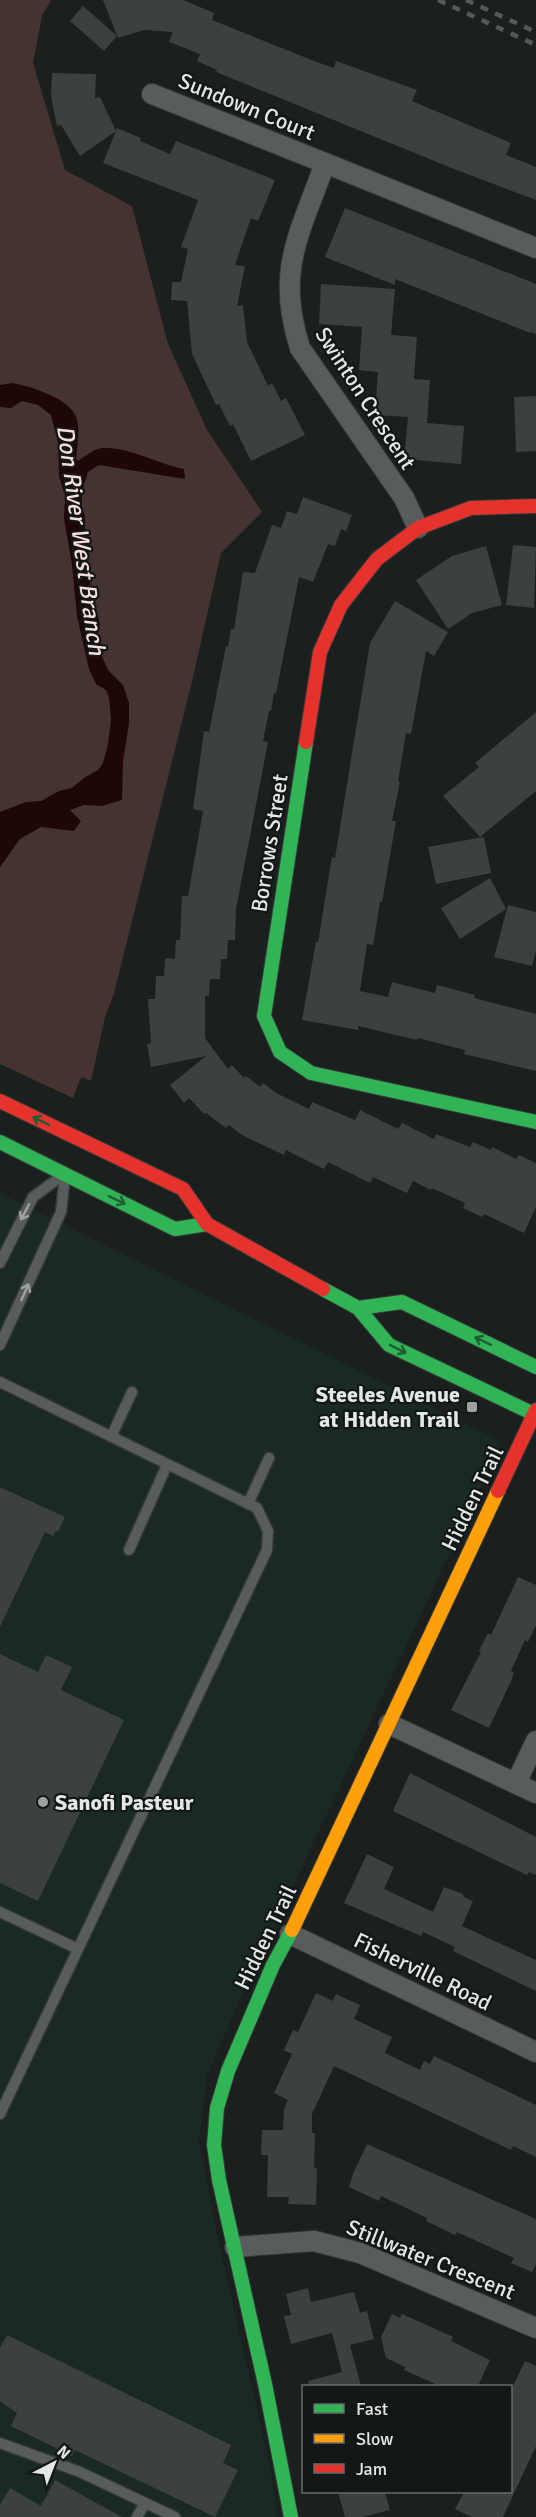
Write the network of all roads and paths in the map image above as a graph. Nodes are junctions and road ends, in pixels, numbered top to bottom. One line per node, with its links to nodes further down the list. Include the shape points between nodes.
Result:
1 (152, 94): 2 (street, Sundown Court)
2 (325, 163): 3 (street); 5 (street, Swinton Crescent, via 293,250 288,296 291,321 300,348 404,498)
3 (536, 248)
4 (536, 506): 5 (street, Borrows Street, via 471,508)
5 (418, 528): 7 (street, Borrows Street, via 377,559 341,605 320,651 264,1016 280,1052 311,1073)
6 (0, 1101): 8 (street, one-way to 6)
7 (536, 1122)
8 (82, 1141): 10 (street); 11 (street, via 183,1189)
9 (0, 1142): 10 (street)
10 (69, 1165): 11 (street, one-way to 11, via 98,1191 175,1228); 12 (lane, one-way to 12, via 33,1197); 14 (lane, one-way to 10, via 61,1212)
11 (207, 1224): 13 (street)
12 (0, 1263)
13 (358, 1308): 15 (street, one-way to 13, via 402,1302); 18 (street, one-way to 18, via 389,1345)
14 (0, 1345)
15 (536, 1367)
16 (0, 1382): 19 (lane)
17 (132, 1392): 19 (lane)
18 (535, 1413): 24 (street, Hidden Trail)
19 (111, 1437): 21 (lane)
20 (269, 1458): 22 (lane)
21 (167, 1465): 22 (lane); 23 (lane)
22 (248, 1504): 30 (lane, via 257,1508 268,1531 267,1550)
23 (129, 1550)
24 (389, 1724): 26 (street); 29 (street, Hidden Trail)
25 (536, 1741): 26 (street)
26 (516, 1783): 27 (street)
27 (536, 1793)
28 (0, 1912): 30 (lane)
29 (290, 1934): 31 (street, Fisherville Road); 33 (street, Hidden Trail, via 226,2074 217,2109 214,2157)
30 (78, 1949): 32 (lane)
31 (536, 2052)
32 (0, 2114)
33 (235, 2247): 34 (street, Stillwater Crescent, via 314,2241 360,2253); 39 (street, Hidden Trail)
34 (536, 2328)
35 (0, 2444): 36 (lane, via 80,2472)
36 (145, 2503): 37 (lane); 38 (lane)
37 (137, 2517)
38 (175, 2517)
39 (291, 2517)

